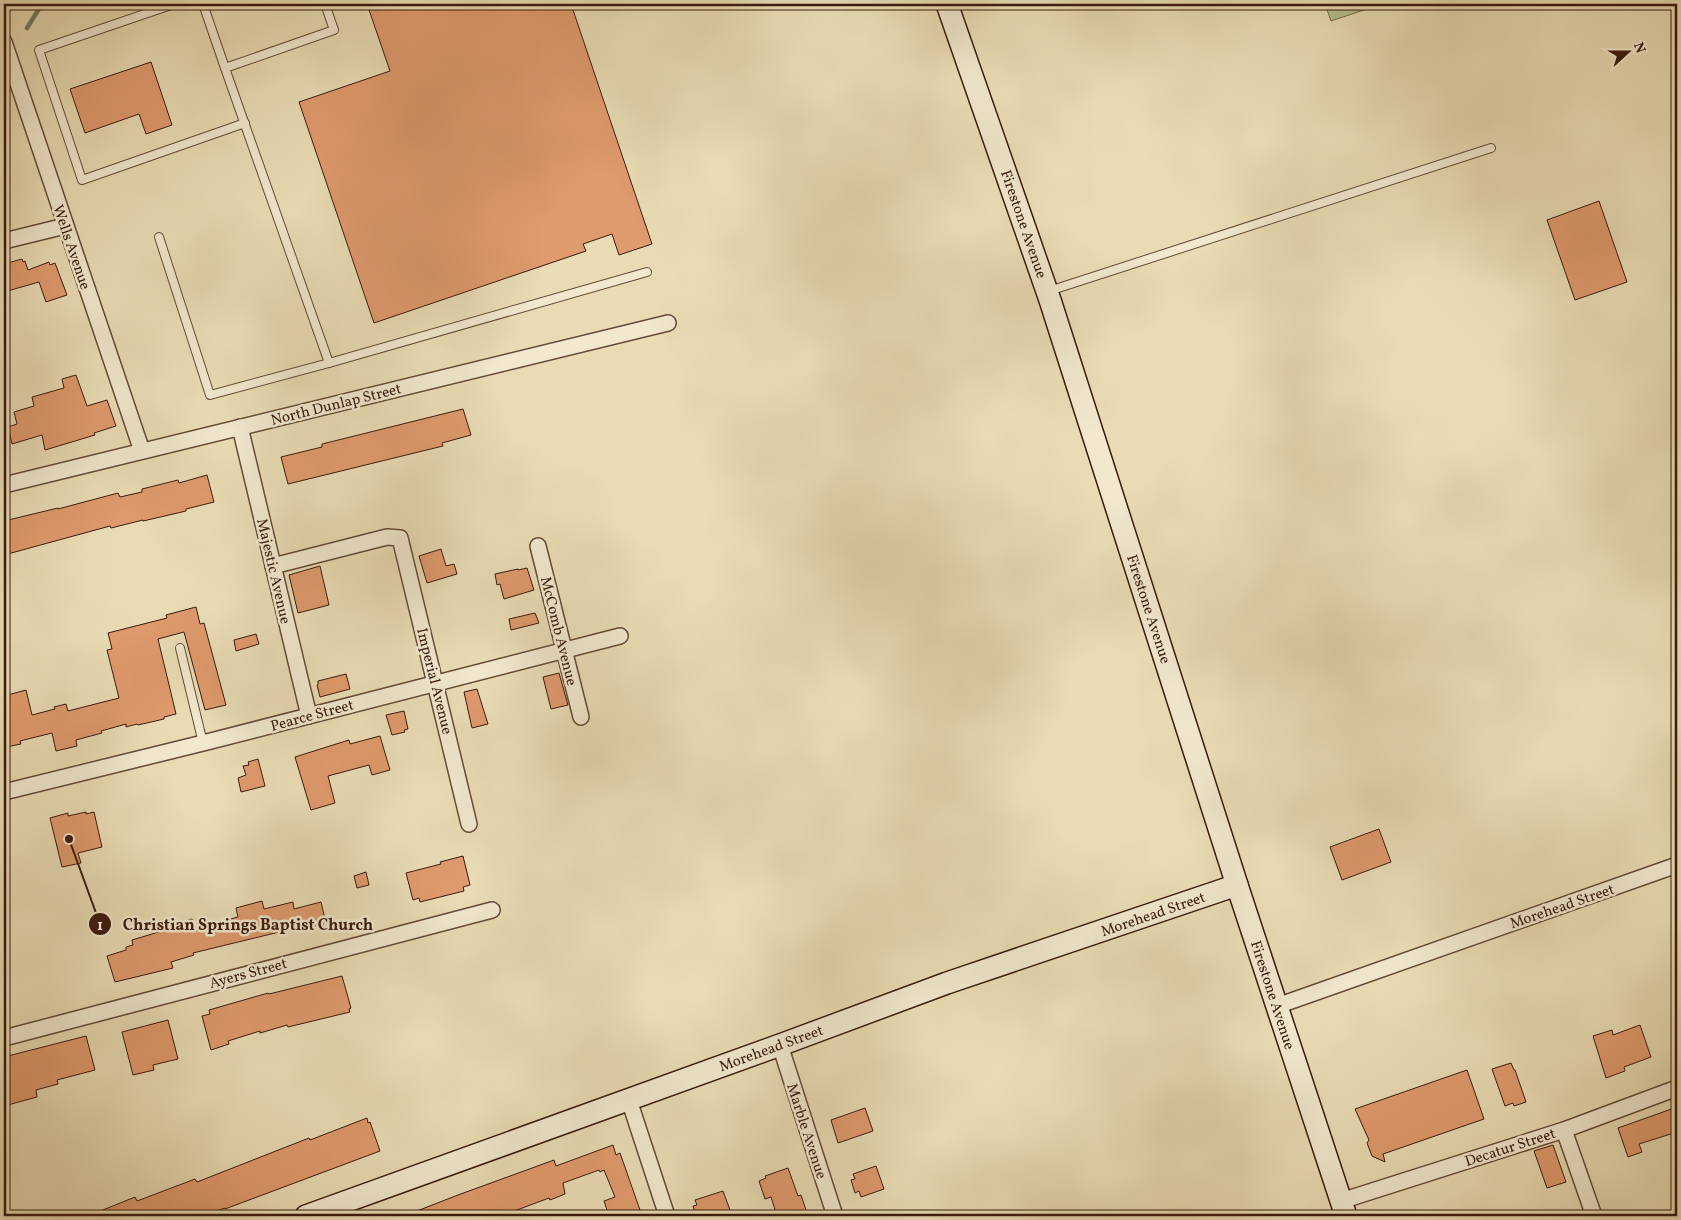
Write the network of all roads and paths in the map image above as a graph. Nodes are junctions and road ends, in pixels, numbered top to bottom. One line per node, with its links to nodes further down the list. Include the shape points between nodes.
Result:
1 (174, 4): 7 (lane, via 39,50 82,180)
2 (203, 4): 6 (lane)
3 (325, 4): 6 (lane, via 334,30)
4 (947, 4): 13 (main road, Firestone Avenue)
5 (4, 42): 9 (street, Wells Avenue)
6 (226, 68): 7 (lane)
7 (245, 123): 15 (lane)
8 (1491, 148): 13 (lane)
9 (65, 226): 11 (street); 17 (street, Wells Avenue)
10 (159, 237): 15 (lane, via 210,395)
11 (4, 241)
12 (647, 272): 15 (lane)
13 (1048, 292): 31 (main road, Firestone Avenue)
14 (668, 323): 16 (street, North Dunlap Street)
15 (329, 363)
16 (240, 427): 17 (street, North Dunlap Street); 20 (street, Majestic Avenue)
17 (142, 451): 18 (street, North Dunlap Street)
18 (4, 485)
19 (538, 546): 23 (street, McComb Avenue)
20 (273, 566): 24 (street, Imperial Avenue, via 387,537 400,538); 25 (street, Majestic Avenue)
21 (620, 636): 23 (street, Pearce Street)
22 (180, 648): 27 (lane)
23 (564, 651): 24 (street, Pearce Street); 26 (street, McComb Avenue)
24 (435, 683): 25 (street, Pearce Street); 29 (street, Imperial Avenue)
25 (309, 716): 27 (street, Pearce Street)
26 (581, 716)
27 (204, 743): 28 (street, Pearce Street)
28 (4, 792)
29 (469, 824)
30 (1677, 866): 33 (street, Morehead Street)
31 (1237, 885): 33 (main road, Firestone Avenue); 35 (main road, Morehead Street, via 947,983)
32 (492, 910): 34 (street, Ayers Street)
33 (1277, 1006): 39 (main road, Firestone Avenue)
34 (4, 1038)
35 (780, 1045): 37 (main road, Morehead Street); 42 (street, Marble Avenue)
36 (1677, 1088): 38 (street, Decatur Street)
37 (629, 1100): 40 (main road, Morehead Street); 41 (street)
38 (1564, 1130): 39 (street, Decatur Street); 43 (street)
39 (1344, 1209)
40 (306, 1216)
41 (667, 1216)
42 (835, 1216)
43 (1594, 1216)

